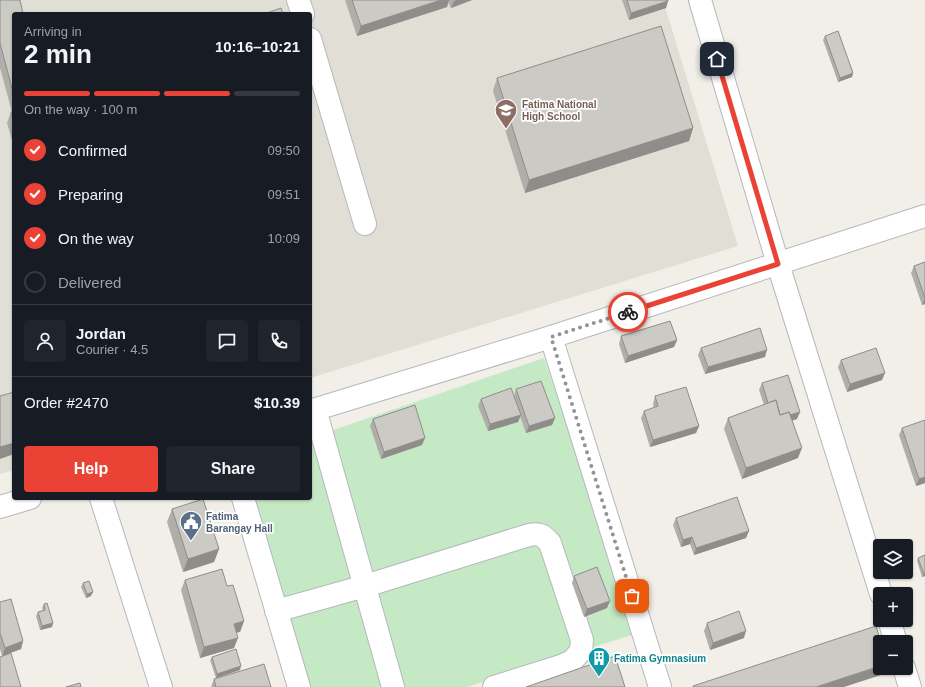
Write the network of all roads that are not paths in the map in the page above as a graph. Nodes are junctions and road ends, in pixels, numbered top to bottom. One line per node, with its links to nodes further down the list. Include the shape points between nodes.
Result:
1 (298, 0): 3 (street)
2 (700, 0): 7 (street)
3 (302, 12)
4 (312, 46): 6 (street)
5 (925, 216): 7 (street)
6 (365, 224)
7 (778, 264): 8 (street); 16 (street)
8 (551, 337): 9 (street); 23 (street)
9 (312, 410): 10 (street)
10 (318, 455): 15 (street)
11 (23, 500): 14 (street)
12 (102, 500): 19 (street)
13 (244, 500): 17 (street)
14 (0, 507)
15 (365, 586): 17 (street); 21 (street); 22 (street, via 529,535 544,537 550,544 582,640 580,651 572,661 561,666)
16 (879, 587)
17 (276, 611): 20 (street)
18 (906, 675): 24 (street)
19 (162, 687)
20 (299, 687)
21 (393, 687)
22 (494, 687)
23 (660, 687)
24 (910, 687)

